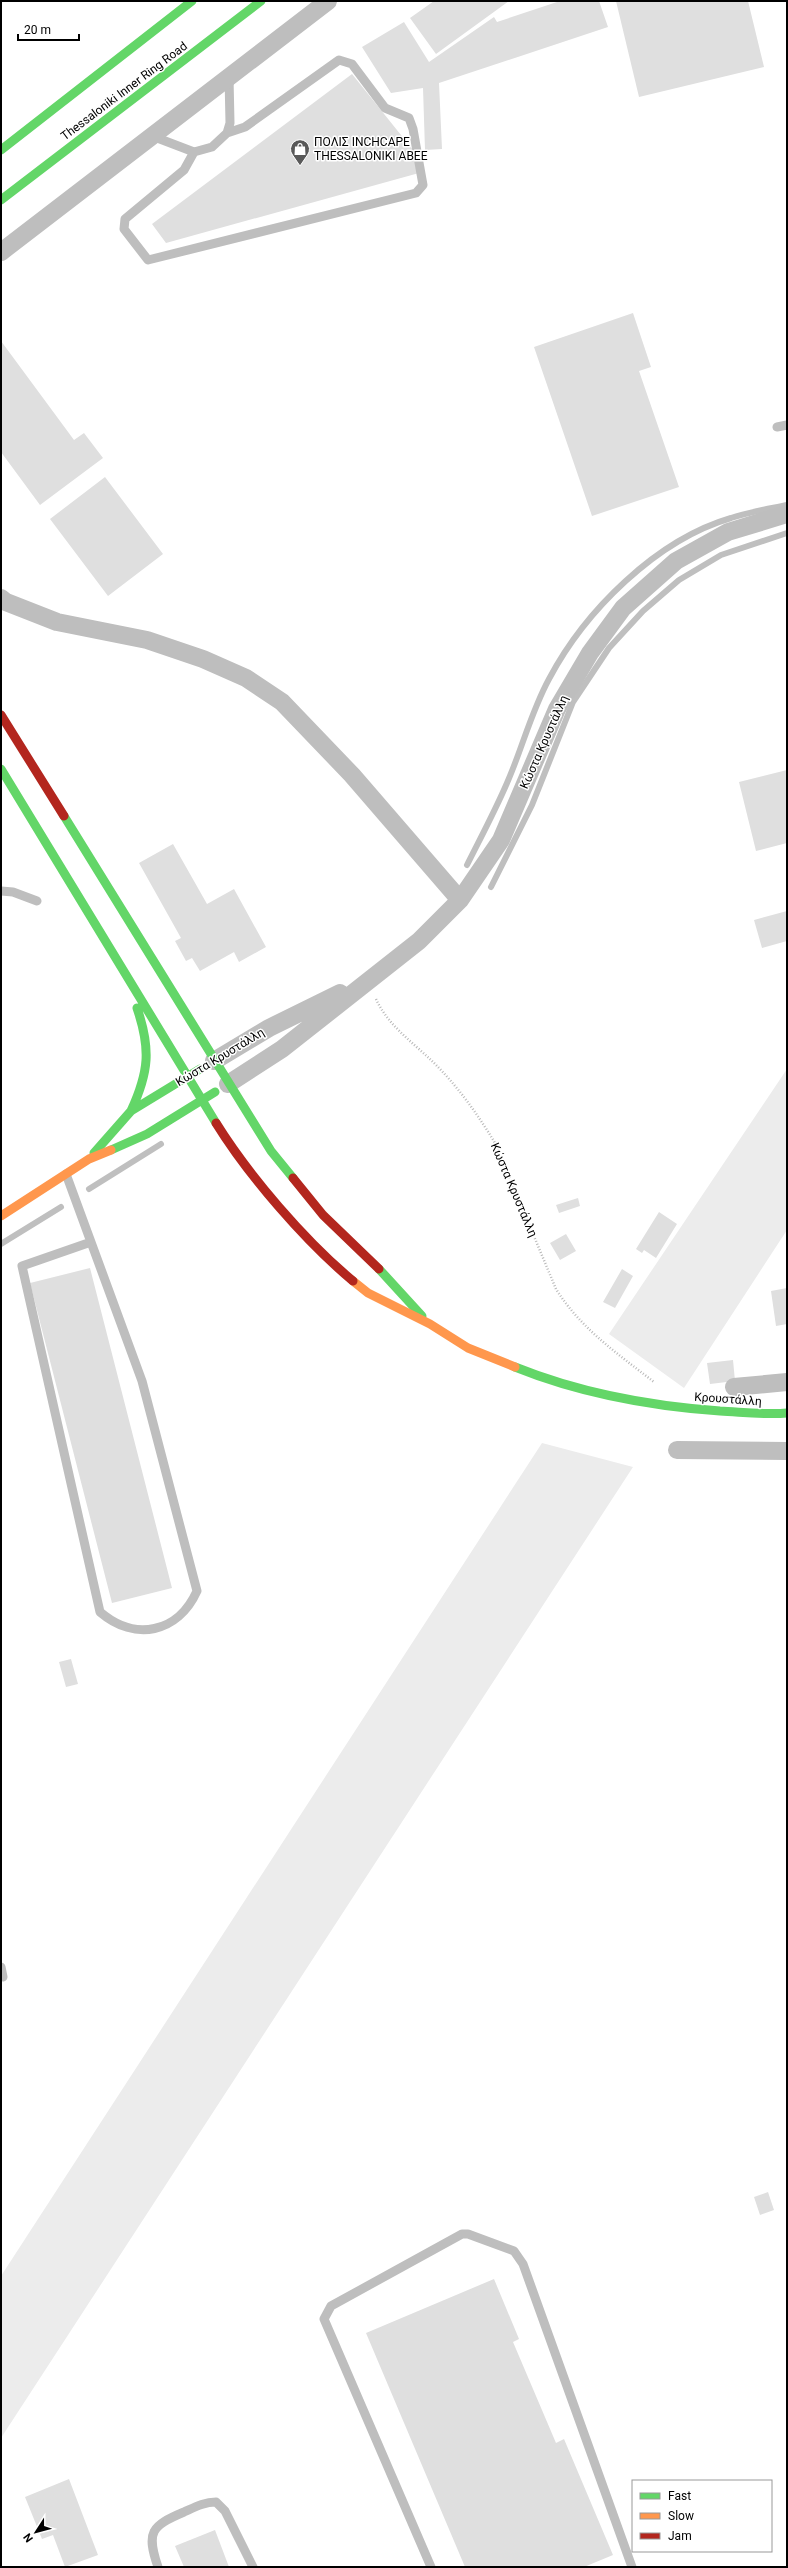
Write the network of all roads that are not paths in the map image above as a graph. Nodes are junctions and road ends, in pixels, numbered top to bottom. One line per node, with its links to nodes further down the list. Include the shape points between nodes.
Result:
1 (192, 1): 7 (main road)
2 (261, 1): 9 (main road, Thessaloniki Inner Ring Road)
3 (328, 1): 4 (street)
4 (229, 77): 5 (lane, via 230,124); 6 (street)
5 (227, 133): 8 (lane, via 212,147); 8 (lane, via 245,127 339,60 352,64 385,108 409,118 423,185 416,193 148,260 124,229 125,219 184,170)
6 (152, 136): 8 (lane); 10 (street)
7 (1, 150)
8 (194, 152)
9 (1, 200)
10 (1, 252)
11 (787, 424): 12 (lane)
12 (777, 426)
13 (787, 514): 18 (street, Κώστα Κρυστάλλη, via 728,532 676,561 623,608 590,653 557,709 501,840)
14 (1, 598): 18 (street, via 57,622 147,640 203,659 246,678 282,702 352,775)
15 (1, 715): 22 (main road)
16 (1, 769): 20 (main road)
17 (1, 891): 19 (lane, via 13,892)
18 (460, 900): 21 (street, Κώστα Κρυστάλλη, via 419,941)
19 (37, 901)
20 (116, 955): 23 (main road); 26 (main road, via 144,1026 149,1046 144,1086)
21 (369, 979): 22 (street, Κώστα Κρυστάλλη, via 268,1028); 24 (street, Κώστα Κρυστάλλη, via 282,1049)
22 (214, 1061): 23 (main road, Κώστα Κρυστάλλη); 24 (main road)
23 (188, 1076): 25 (main road); 26 (main road, Κώστα Κρυστάλλη)
24 (228, 1084): 25 (main road, Κώστα Κρυστάλλη); 31 (main road, via 259,1134 296,1184)
25 (202, 1100): 27 (main road, Κώστα Κρυστάλλη, via 147,1134); 31 (main road, via 245,1165 304,1235 368,1293)
26 (131, 1111): 27 (main road, Κώστα Κρυστάλλη)
27 (89, 1158): 28 (main road, Κώστα Κρυστάλλη)
28 (66, 1173): 29 (main road, Κώστα Κρυστάλλη); 30 (lane)
29 (1, 1216)
30 (91, 1242): 30 (lane, via 22,1266 100,1612 126,1627 144,1630 177,1619 192,1602 197,1591 142,1381)
31 (430, 1324): 34 (main road, Κρουστάλλη, via 468,1348 552,1382 598,1395 666,1407)
32 (787, 1382): 33 (street)
33 (734, 1387)
34 (787, 1413)
35 (677, 1450): 36 (street)
36 (787, 1451)
37 (1, 1967): 38 (lane)
38 (3, 1977)
39 (158, 2567): 40 (lane, via 151,2539 154,2529 162,2521 207,2502 216,2502 224,2510)
40 (253, 2567)
41 (432, 2567): 42 (lane, via 324,2319 331,2306 462,2234 468,2234 514,2251 524,2264)
42 (632, 2567)

